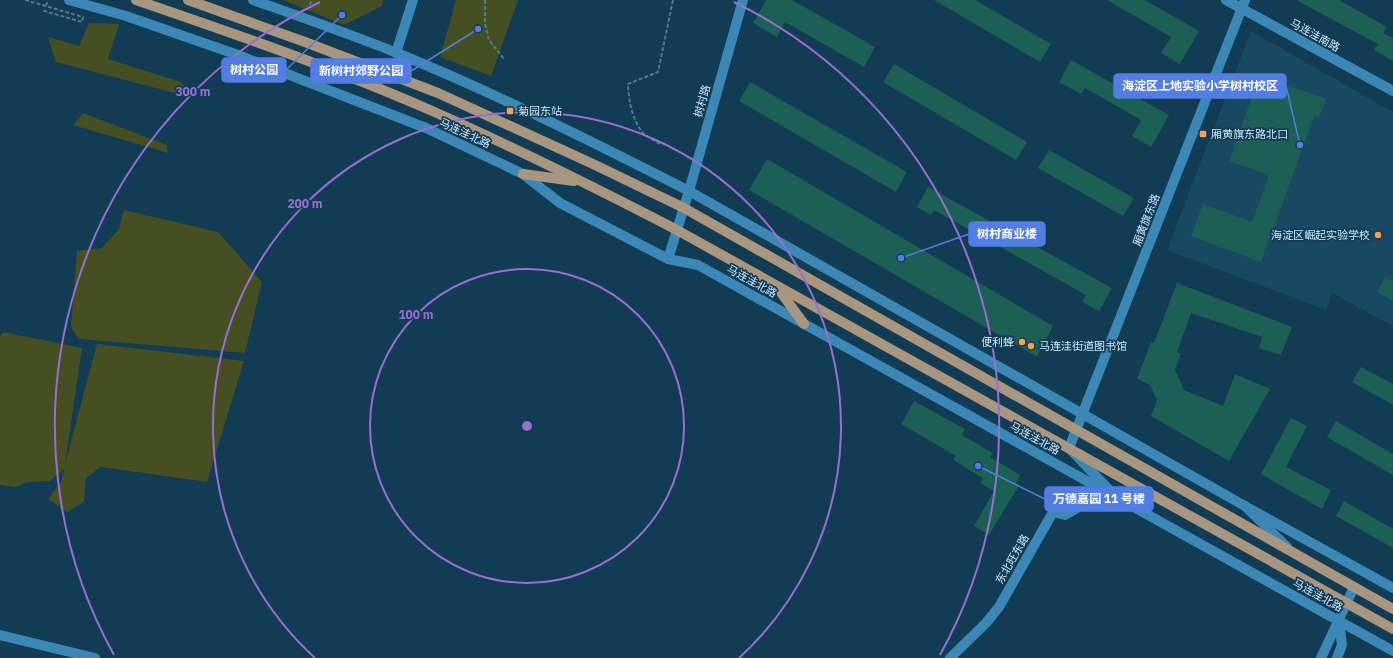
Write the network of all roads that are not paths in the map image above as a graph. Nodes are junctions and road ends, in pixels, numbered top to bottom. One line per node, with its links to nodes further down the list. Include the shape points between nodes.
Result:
1 (69, 0): 11 (street, 马连洼北路, via 126,16 238,55 426,128)
2 (136, 0): 12 (main road, 马连洼北路, via 301,57 402,98)
3 (188, 0): 14 (main road, via 438,93)
4 (252, 0): 9 (street)
5 (413, 0): 9 (street)
6 (744, 0): 13 (street, 树村路)
7 (1226, 0): 8 (street, 马连洼南路)
8 (1244, 4): 10 (street, 马连洼南路); 19 (street, 厢黄旗东路)
9 (396, 53): 13 (street, via 597,144)
10 (1393, 90)
11 (523, 174): 12 (main road); 16 (street, 马连洼北路, via 560,203)
12 (585, 183): 15 (main road, 马连洼北路)
13 (689, 191): 14 (street, 树村路); 19 (street)
14 (684, 208): 15 (street, 树村路); 20 (main road)
15 (677, 230): 16 (street, 树村路); 17 (main road, 马连洼北路)
16 (668, 259): 18 (street, 马连洼北路, via 698,265)
17 (774, 284): 18 (main road); 21 (main road, 马连洼北路)
18 (804, 324): 22 (street, 马连洼北路)
19 (1083, 414): 20 (street, 厢黄旗东路); 24 (street)
20 (1076, 430): 21 (street, 厢黄旗东路); 25 (main road)
21 (1069, 448): 23 (street); 28 (main road, 马连洼北路)
22 (1100, 488): 23 (street, 马连洼北路); 35 (street, 东北旺东路, via 1094,498 1065,515 1053,512 999,607)
23 (1115, 496): 30 (street, 马连洼北路)
24 (1245, 506): 25 (street); 27 (street)
25 (1291, 551): 26 (main road)
26 (1354, 587): 28 (street); 29 (main road)
27 (1393, 588)
28 (1347, 603): 30 (street); 31 (main road, 马连洼北路)
29 (1393, 609)
30 (1339, 621): 33 (street, 马连洼北路); 36 (street); 37 (street, via 1342,645)
31 (1393, 629)
32 (0, 635): 34 (street)
33 (1393, 651)
34 (95, 658)
35 (950, 658)
36 (1321, 658)
37 (1337, 658)

